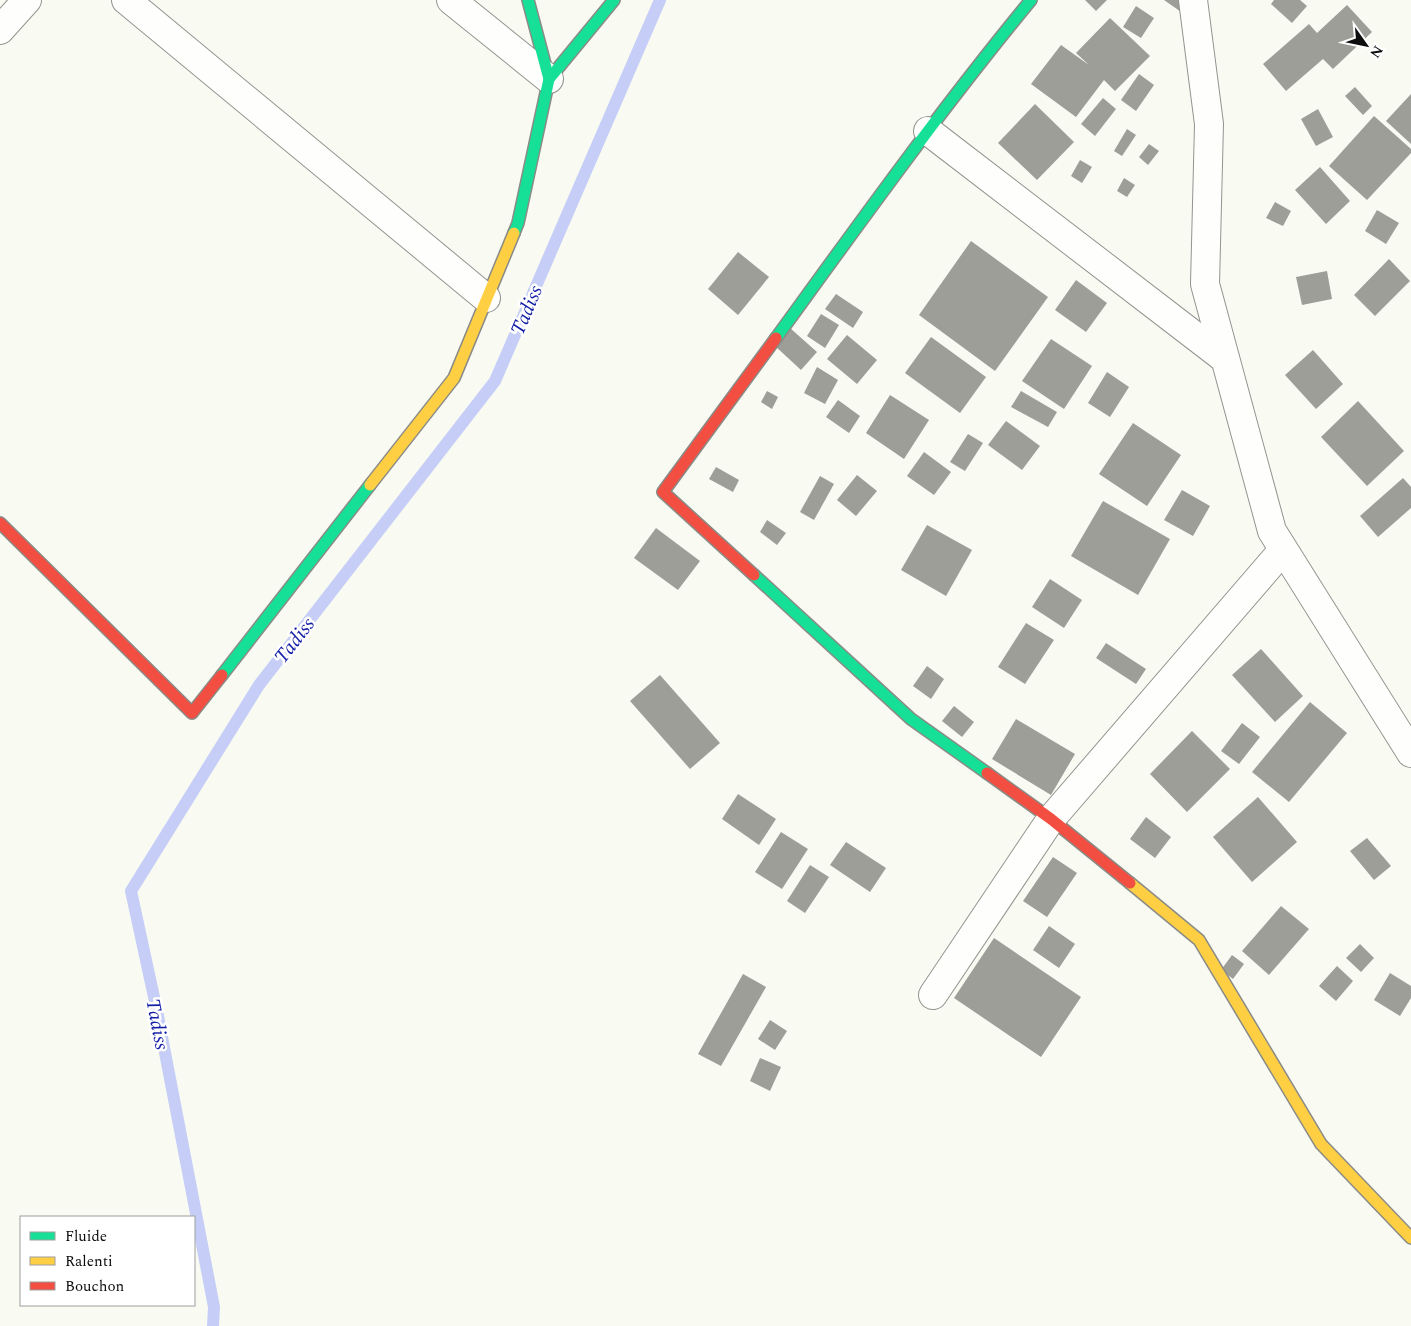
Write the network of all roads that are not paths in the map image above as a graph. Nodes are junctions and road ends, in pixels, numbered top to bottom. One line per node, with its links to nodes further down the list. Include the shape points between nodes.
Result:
1 (27, 0): 8 (street)
2 (126, 0): 11 (street)
3 (451, 0): 9 (street)
4 (528, 0): 9 (street)
5 (614, 0): 9 (street)
6 (1031, 0): 10 (street)
7 (1193, 0): 12 (street, via 1209,124 1205,284)
8 (0, 30)
9 (549, 79): 11 (street, via 518,223)
10 (928, 131): 12 (street); 16 (street, via 663,492 910,719)
11 (486, 298): 13 (street, via 454,378 192,713)
12 (1226, 359): 14 (street, via 1272,531)
13 (0, 523)
14 (1283, 550): 15 (street); 16 (street)
15 (1411, 753)
16 (1051, 818): 17 (street); 18 (street, via 1199,940 1321,1144)
17 (933, 995)
18 (1411, 1238)

